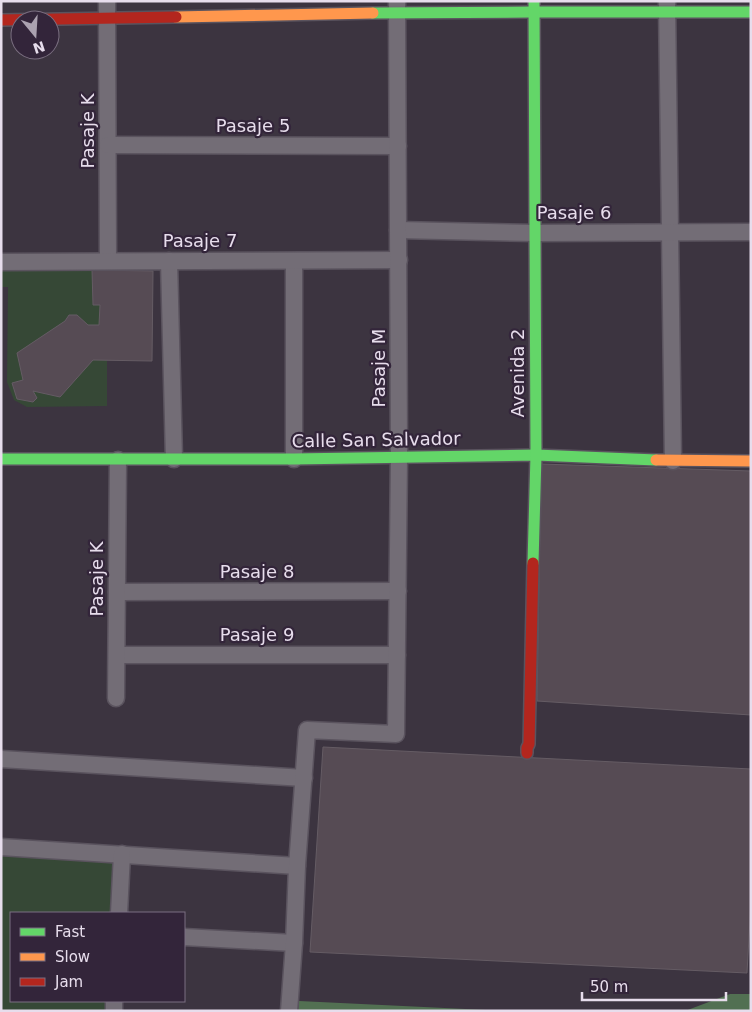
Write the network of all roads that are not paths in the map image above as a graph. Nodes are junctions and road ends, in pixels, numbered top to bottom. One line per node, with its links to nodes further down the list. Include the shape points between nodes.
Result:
1 (107, 1): 6 (street, Pasaje K)
2 (534, 6): 3 (street); 4 (street); 13 (street, Avenida 2)
3 (668, 6): 5 (street); 11 (street)
4 (397, 7): 6 (street); 9 (street, Pasaje M)
5 (751, 12)
6 (107, 19): 7 (street); 8 (street, Pasaje K)
7 (1, 20)
8 (108, 146): 9 (street, Pasaje 5); 18 (street, Pasaje K)
9 (398, 146): 10 (street, Pasaje M)
10 (398, 230): 13 (street, Pasaje 6); 14 (street, Pasaje M)
11 (670, 232): 12 (street, Pasaje 6); 13 (street, Pasaje 6); 25 (street)
12 (751, 232)
13 (535, 233): 19 (street, Avenida 2)
14 (399, 260): 16 (street, Pasaje 7); 20 (street, Pasaje M)
15 (169, 261): 16 (street, Pasaje 7); 18 (street, Pasaje 7); 23 (street)
16 (294, 261): 21 (street)
17 (1, 262): 18 (street, Pasaje 7)
18 (108, 262)
19 (536, 455): 20 (street, Calle San Salvador); 25 (street, Calle San Salvador); 32 (street, Avenida 2)
20 (399, 456): 21 (street, Calle San Salvador); 27 (street, Pasaje M)
21 (294, 458): 23 (street, Calle San Salvador)
22 (1, 459): 24 (street, Calle San Salvador)
23 (174, 459): 24 (street, Calle San Salvador)
24 (118, 460): 28 (street, Pasaje K)
25 (673, 461): 26 (street, Calle San Salvador)
26 (751, 461)
27 (398, 591): 28 (street, Pasaje 8); 30 (street, Pasaje M)
28 (117, 592): 29 (street, Pasaje K)
29 (117, 655): 30 (street, Pasaje 9); 31 (street, Pasaje K)
30 (397, 655): 34 (street, Pasaje M, via 396,734 307,730)
31 (116, 698)
32 (528, 748)
33 (1, 759): 34 (street)
34 (304, 778): 37 (street)
35 (1, 847): 36 (street)
36 (122, 854): 37 (street); 38 (street)
37 (297, 866): 40 (street)
38 (119, 912)
39 (185, 937): 40 (street)
40 (294, 943): 41 (street)
41 (289, 1011)

